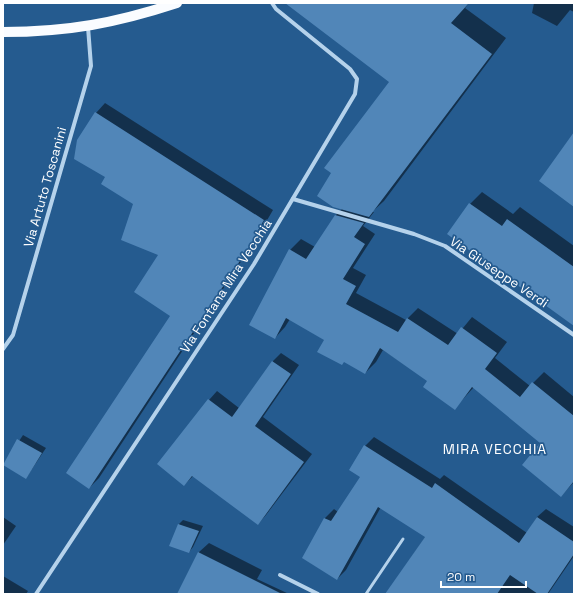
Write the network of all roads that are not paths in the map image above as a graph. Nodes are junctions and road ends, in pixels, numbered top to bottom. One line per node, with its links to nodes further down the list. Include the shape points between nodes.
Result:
1 (177, 3): 3 (main road, via 138,16)
2 (272, 3): 5 (street, Via Fontana Mira Vecchia, via 350,69 357,79 355,94)
3 (88, 27): 4 (main road); 7 (street, Via Artuto Toscanini, via 91,66 13,335)
4 (3, 32)
5 (293, 199): 6 (street, Via Giuseppe Verdi, via 414,234 445,246); 10 (street, Via Fontana Mira Vecchia, via 254,264)
6 (574, 335)
7 (3, 349)
8 (403, 539): 12 (lane)
9 (280, 575): 11 (street)
10 (36, 594)
11 (318, 594)
12 (366, 594)

